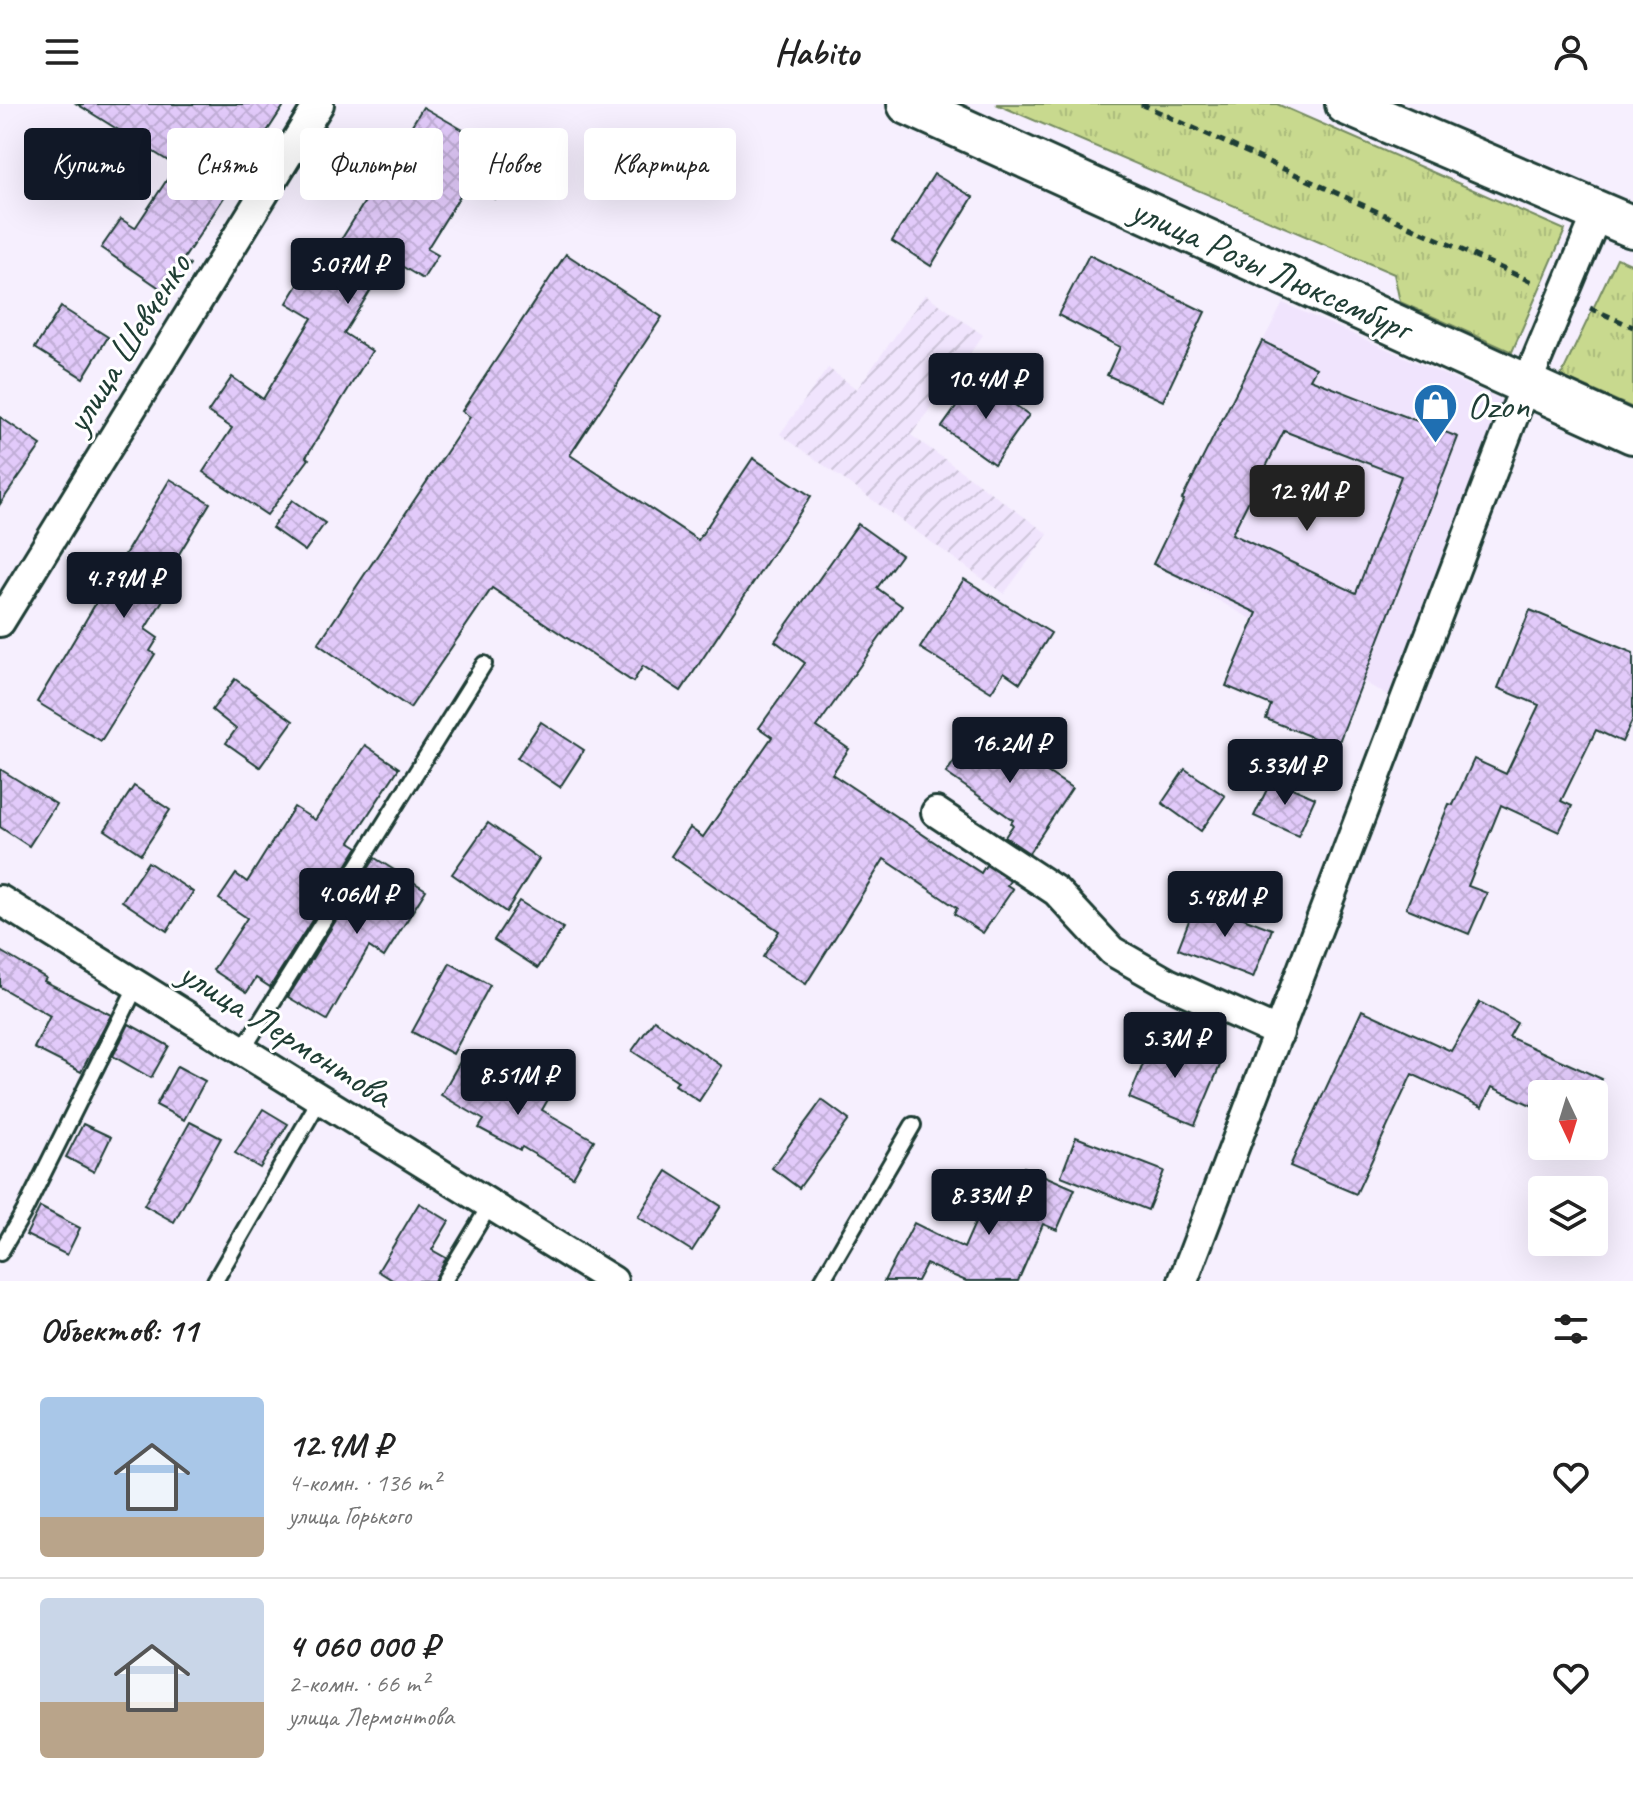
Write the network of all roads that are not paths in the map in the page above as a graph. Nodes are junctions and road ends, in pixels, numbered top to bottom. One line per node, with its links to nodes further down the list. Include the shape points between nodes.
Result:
1 (319, 104): 7 (street, улица Шевченко)
2 (908, 104): 5 (main road, улица Розы Люксембург)
3 (1346, 104): 4 (main road)
4 (1616, 220): 5 (street, via 1563,296)
5 (1527, 383): 6 (main road, улица Розы Люксембург); 12 (street)
6 (1633, 433)
7 (0, 622)
8 (484, 664): 13 (lane)
9 (936, 812): 12 (street, via 1056,891 1112,951 1168,983)
10 (0, 900): 11 (street, улица Лермонтова)
11 (137, 985): 13 (street, улица Лермонтова); 17 (lane)
12 (1279, 1033): 22 (street)
13 (242, 1051): 14 (street, улица Лермонтова)
14 (320, 1099): 16 (street, улица Лермонтова); 18 (lane)
15 (913, 1125): 21 (lane)
16 (490, 1205): 19 (lane); 20 (street, улица Лермонтова)
17 (0, 1253)
18 (215, 1281)
19 (444, 1281)
20 (613, 1281)
21 (822, 1281)
22 (1183, 1281)

